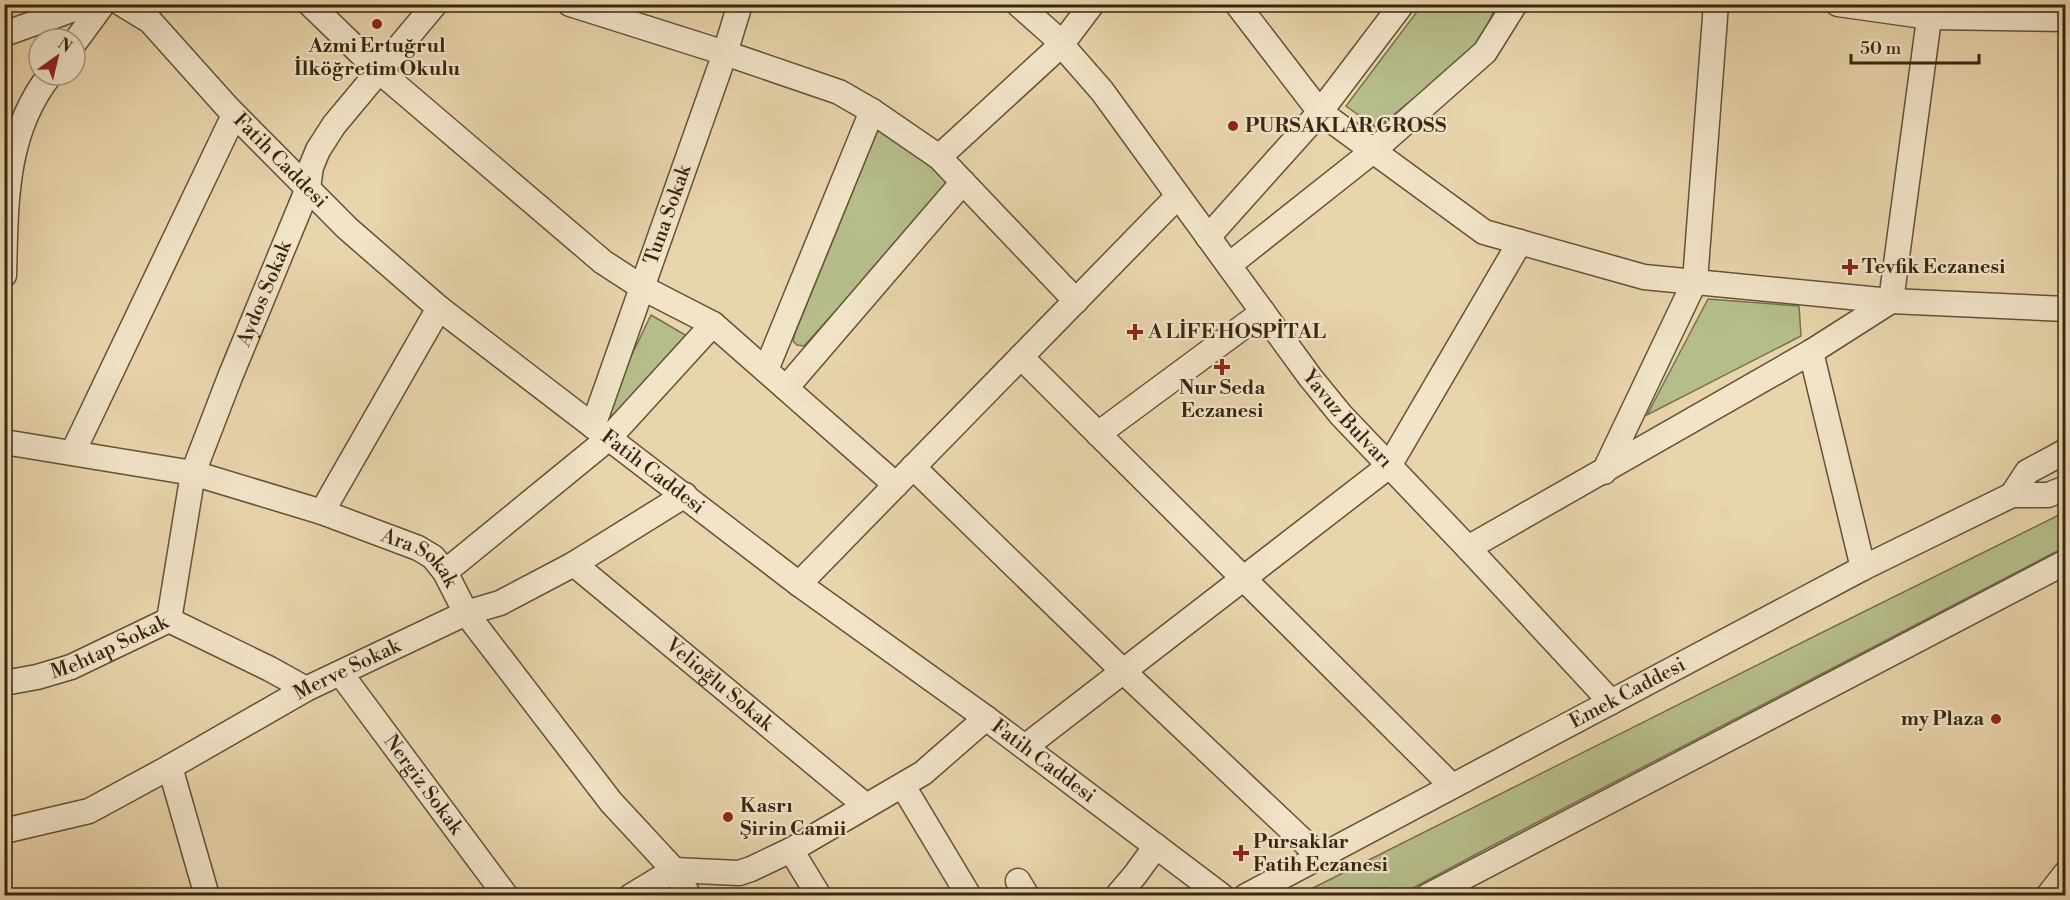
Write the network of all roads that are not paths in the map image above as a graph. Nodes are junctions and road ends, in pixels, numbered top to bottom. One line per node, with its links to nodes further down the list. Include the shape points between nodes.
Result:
1 (87, 4): 18 (street)
2 (103, 4): 17 (street)
3 (122, 4): 26 (street, Fatih Caddesi, via 150,21)
4 (310, 4): 21 (street)
5 (435, 4): 21 (street, Aydos Sokak)
6 (570, 4): 20 (street)
7 (740, 4): 20 (street, Tuna Sokak)
8 (1018, 4): 19 (street, Yavuz Bulvarı)
9 (1092, 4): 19 (street)
10 (1237, 4): 25 (street)
11 (1402, 4): 25 (street)
12 (1515, 4): 28 (street, via 1485,52)
13 (1716, 4): 37 (street)
14 (1838, 4): 15 (street)
15 (1930, 11): 16 (street); 40 (street)
16 (2066, 19)
17 (86, 27)
18 (4, 34)
19 (1061, 45): 29 (street); 32 (street, Yavuz Bulvarı, via 1102,91)
20 (725, 53): 24 (street, via 839,92); 38 (street, Tuna Sokak)
21 (378, 70): 31 (street, Aydos Sokak, via 318,150); 38 (street, via 603,262)
22 (40, 87): 27 (street)
23 (41, 87): 36 (street, via 21,122 13,154)
24 (872, 111): 29 (street); 47 (street)
25 (1320, 112): 28 (street); 33 (street)
26 (234, 115): 31 (street, Fatih Caddesi); 53 (street)
27 (4, 120)
28 (1373, 151): 34 (street, via 1484,232); 35 (street)
29 (939, 157): 30 (street)
30 (963, 182): 39 (street); 48 (street)
31 (308, 188): 41 (street, Fatih Caddesi, via 347,228); 57 (street, Aydos Sokak)
32 (1178, 196): 33 (street, Yavuz Bulvarı); 39 (street)
33 (1208, 237): 35 (street, Yavuz Bulvarı)
34 (1520, 242): 37 (street, via 1644,277); 54 (street)
35 (1229, 265): 43 (street, Yavuz Bulvarı)
36 (4, 275)
37 (1695, 281): 40 (street); 56 (street)
38 (643, 288): 44 (street); 49 (street, Tuna Sokak)
39 (1076, 301): 46 (street)
40 (1891, 301): 42 (street); 45 (street)
41 (439, 308): 49 (street, Fatih Caddesi); 62 (street)
42 (2066, 309)
43 (1263, 312): 50 (street); 54 (street, Yavuz Bulvarı, via 1341,415)
44 (713, 324): 47 (street); 49 (street)
45 (1811, 352): 56 (street); 66 (street)
46 (1021, 357): 50 (street); 55 (street)
47 (766, 370): 48 (street)
48 (786, 388): 58 (street)
49 (601, 432): 60 (street, Fatih Caddesi); 67 (street)
50 (1098, 434): 68 (street)
51 (4, 442): 53 (street, Ara Sokak)
52 (2066, 451): 61 (street, Emek Caddesi, via 2027,472)
53 (72, 453): 57 (street, Ara Sokak)
54 (1389, 466): 63 (street, Yavuz Bulvarı); 68 (street)
55 (913, 467): 58 (street); 72 (street)
56 (1604, 472): 63 (street)
57 (194, 473): 62 (street, Ara Sokak); 71 (street, Aydos Sokak)
58 (896, 485): 69 (street)
59 (2066, 488): 61 (street, Emek Caddesi, via 2048,495)
60 (685, 495): 65 (street, Merve Sokak); 69 (street, Fatih Caddesi)
61 (2012, 495): 66 (street, Emek Caddesi)
62 (322, 512): 67 (street, Ara Sokak, via 418,548 433,557)
63 (1468, 548): 76 (street, Yavuz Bulvarı)
64 (2066, 562): 99 (street)
65 (574, 564): 70 (street, Merve Sokak, via 500,603); 82 (street, Velioğlu Sokak)
66 (1863, 568): 76 (street, Emek Caddesi)
67 (445, 572): 70 (street, Ara Sokak)
68 (1244, 579): 72 (street); 81 (street)
69 (800, 584): 77 (street, Fatih Caddesi)
70 (466, 613): 73 (street, Merve Sokak); 87 (street, Ara Sokak, via 611,802)
71 (169, 620): 74 (street, Mehtap Sokak, via 71,668); 75 (street, Mehtap Sokak)
72 (1123, 671): 78 (street); 86 (street)
73 (341, 674): 75 (street, Merve Sokak); 92 (street, Nergiz Sokak)
74 (4, 682)
75 (306, 689): 79 (street, Merve Sokak)
76 (1611, 702): 81 (street, Emek Caddesi)
77 (986, 718): 78 (street, Fatih Caddesi); 80 (street)
78 (1025, 747): 84 (street, Fatih Caddesi)
79 (170, 767): 83 (street, Merve Sokak, via 89,811); 91 (street)
80 (903, 786): 82 (street); 96 (street)
81 (1452, 786): 86 (street, Emek Caddesi)
82 (866, 806): 85 (street)
83 (4, 831)
84 (1156, 846): 97 (street); 98 (street, Fatih Caddesi)
85 (791, 850): 87 (street, via 739,873); 95 (street)
86 (1319, 856): 89 (street, Emek Caddesi)
87 (674, 870): 93 (street); 94 (street, Ara Sokak)
88 (2066, 873): 90 (street)
89 (1255, 893)
90 (2048, 895)
91 (207, 896)
92 (506, 896)
93 (631, 896)
94 (689, 896)
95 (819, 896)
96 (969, 896)
97 (1117, 896)
98 (1222, 896)
99 (1428, 896)

